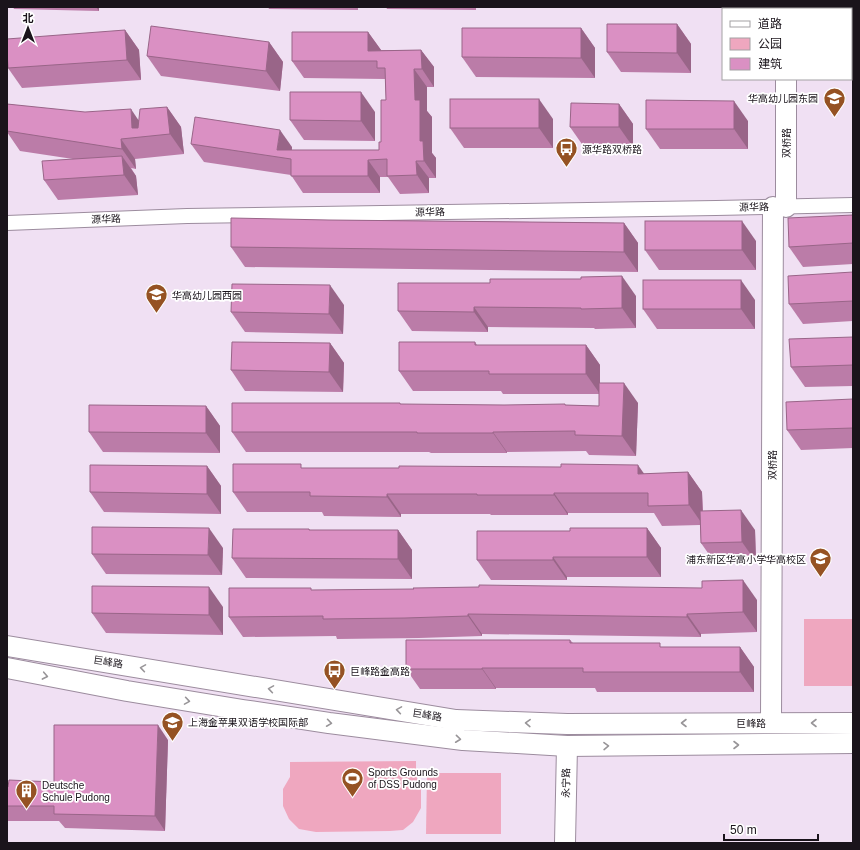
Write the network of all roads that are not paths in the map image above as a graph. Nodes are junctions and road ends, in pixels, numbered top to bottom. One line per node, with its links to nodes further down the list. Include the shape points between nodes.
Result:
1 (786, 80): 3 (main road, 双桥路)
2 (853, 205): 3 (street, 源华路)
3 (779, 207): 4 (street, 源华路, via 194,216); 7 (main road, 双桥路)
4 (7, 223)
5 (7, 646): 9 (main road, 巨峰路, one-way to 5, via 456,720)
6 (7, 668): 11 (main road, 巨峰路, one-way to 11, via 127,691 329,724 463,740)
7 (771, 723): 8 (main road, 巨峰路, one-way to 7); 9 (main road, 巨峰路, one-way to 9)
8 (853, 723)
9 (567, 724): 11 (street, 永宁路)
10 (853, 743): 11 (main road, 巨峰路, one-way to 10)
11 (567, 746): 12 (main road, 永宁路)
12 (565, 843)

